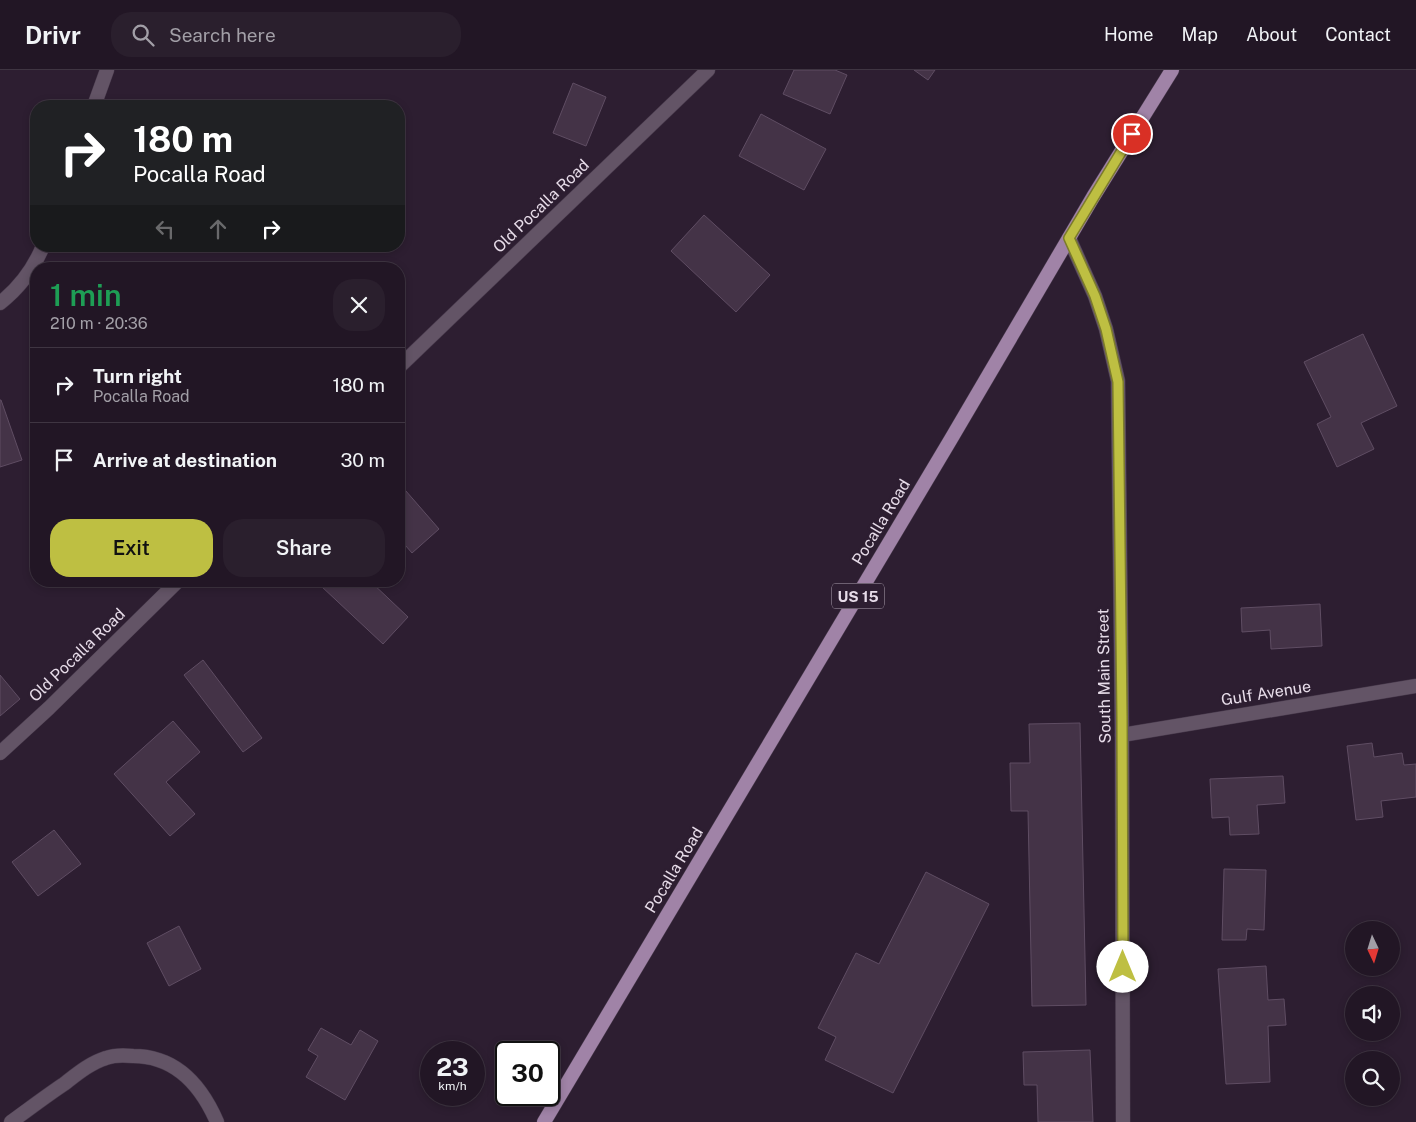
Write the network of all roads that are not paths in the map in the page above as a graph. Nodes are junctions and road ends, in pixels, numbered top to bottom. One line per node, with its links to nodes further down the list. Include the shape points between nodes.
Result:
1 (107, 70): 4 (street)
2 (708, 70): 8 (street, Old Pocalla Road)
3 (1172, 70): 5 (main road, Pocalla Road / US 15)
4 (96, 100)
5 (1069, 238): 11 (street, South Main Street, via 1095,296 1118,382); 15 (main road, Pocalla Road / US 15)
6 (30, 271): 7 (street)
7 (0, 303)
8 (405, 361)
9 (172, 587): 12 (street, Old Pocalla Road)
10 (1416, 686): 11 (street, Gulf Avenue)
11 (1122, 735): 16 (street, South Main Street)
12 (0, 753)
13 (11, 1122): 14 (street, via 87,1067 121,1055 160,1059 182,1071 198,1087)
14 (217, 1122)
15 (544, 1122)
16 (1123, 1122)

